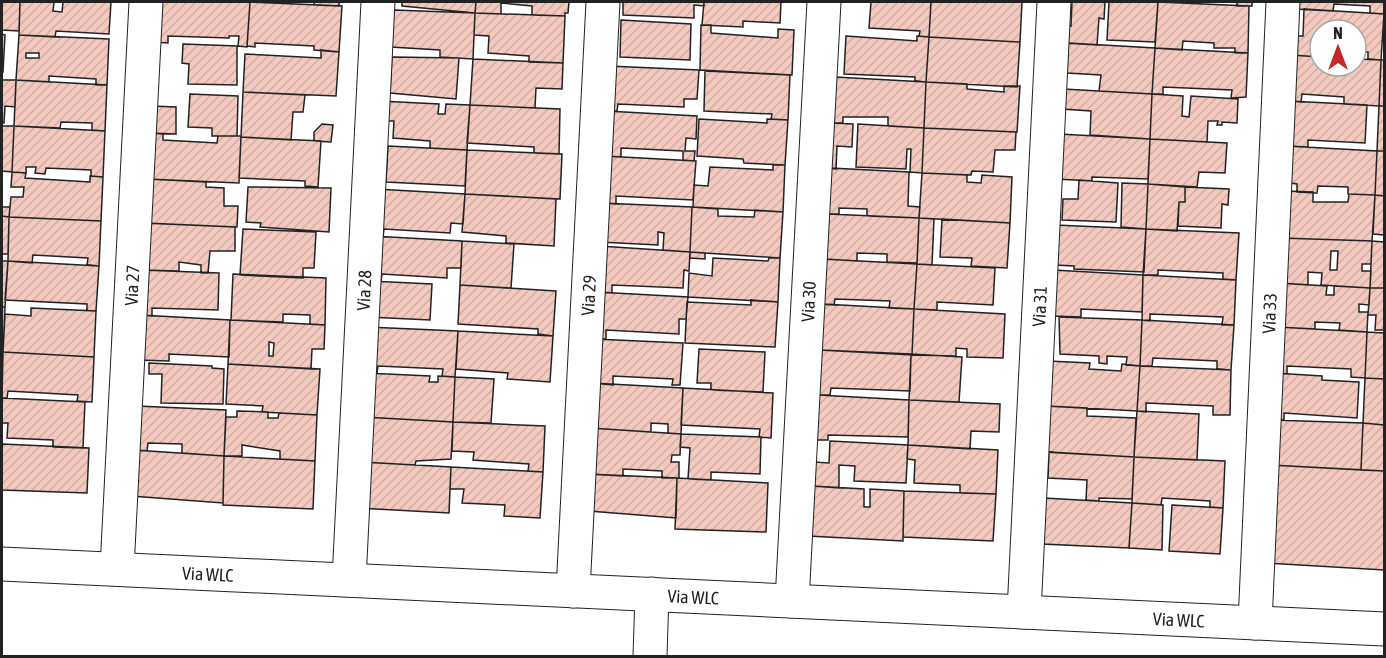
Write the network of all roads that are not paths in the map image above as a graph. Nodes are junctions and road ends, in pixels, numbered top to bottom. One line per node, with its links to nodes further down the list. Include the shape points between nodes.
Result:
1 (146, 2): 8 (street, Via 27)
2 (378, 2): 9 (street, Via 28)
3 (603, 2): 10 (street, Via 29)
4 (824, 2): 12 (street, Via 30)
5 (1054, 2): 13 (street, Via 31)
6 (1283, 2): 14 (street, Via 33)
7 (2, 564): 8 (street, Via WLC)
8 (117, 569): 9 (street, Via WLC)
9 (349, 580): 10 (street, Via WLC)
10 (573, 591): 11 (street, Via WLC)
11 (652, 594): 12 (street, Via WLC); 16 (street)
12 (792, 601): 13 (street, Via WLC)
13 (1024, 612): 14 (street, Via WLC)
14 (1255, 623): 15 (street, Via WLC)
15 (1384, 629)
16 (650, 657)

